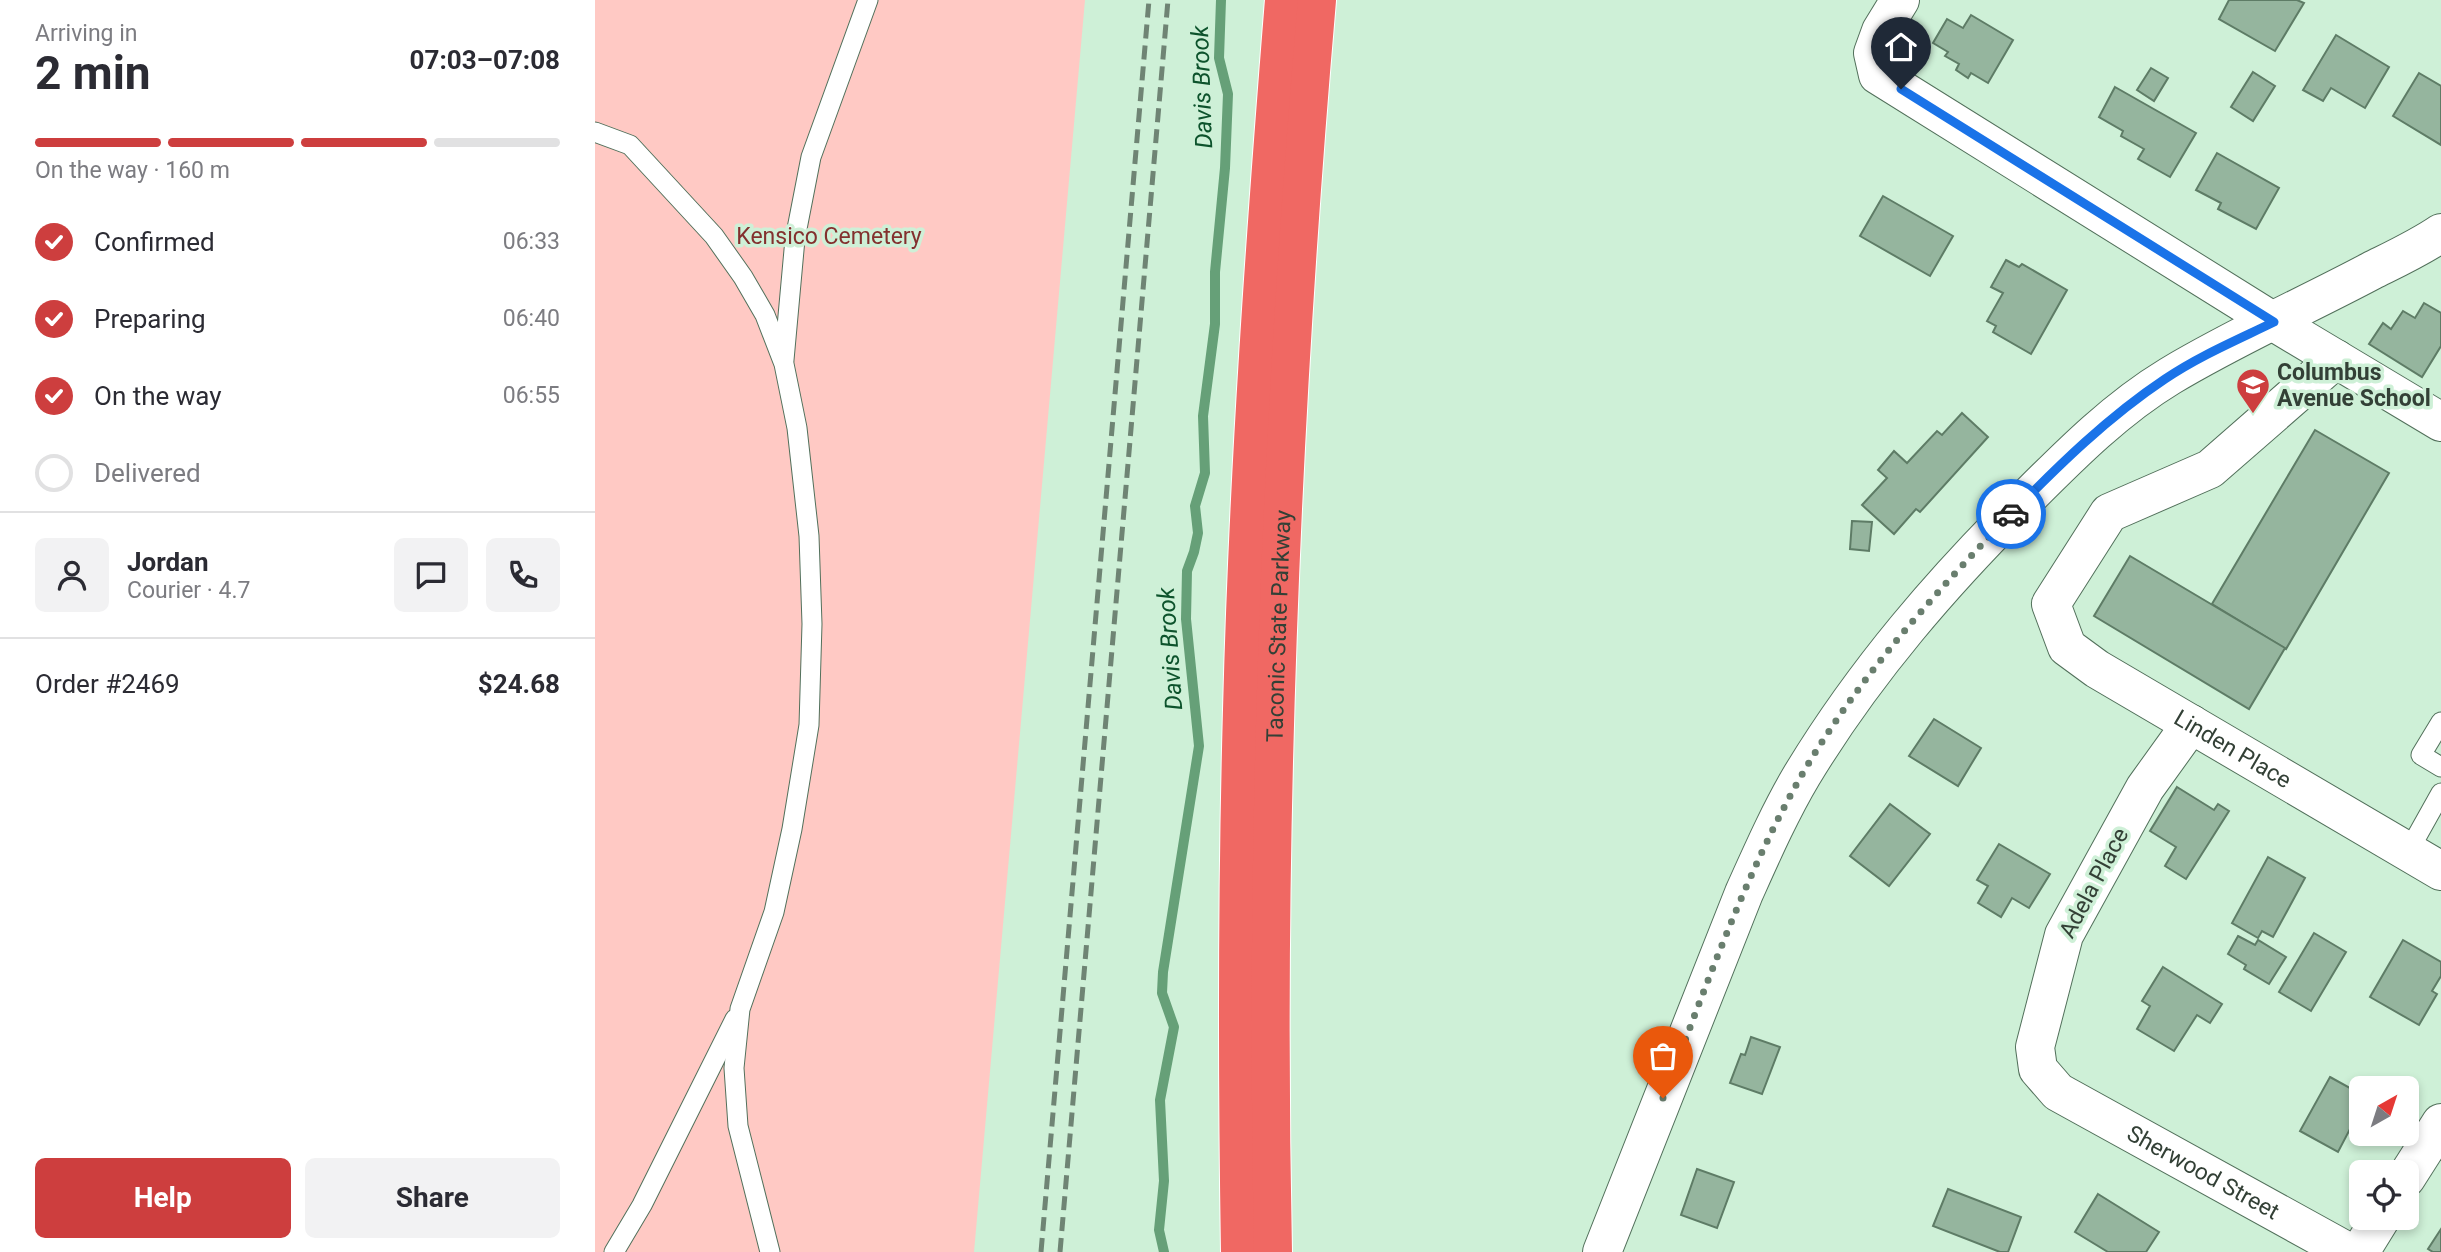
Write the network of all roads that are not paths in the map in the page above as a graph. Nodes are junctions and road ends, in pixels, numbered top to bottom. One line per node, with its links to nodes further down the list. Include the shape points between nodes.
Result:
1 (868, 0): 9 (lane, via 811,157 795,239)
2 (1284, 0): 24 (highway, Taconic State Parkway, via 1263,271 1242,710)
3 (1317, 0): 25 (highway, Taconic State Parkway, via 1291,364 1275,711 1270,951)
4 (1899, 0): 7 (street, via 1873,53 1878,75)
5 (595, 132): 9 (lane, via 630,145 713,236 765,315)
6 (2441, 233): 7 (street)
7 (2274, 322): 8 (street); 26 (street, via 2167,378 2120,411 2065,461 1915,618 1835,722 1801,777 1744,893)
8 (2336, 359): 10 (street); 12 (street, Linden Place, via 2210,469 2109,513 2051,604 2067,647)
9 (784, 364): 17 (lane, via 797,428 809,536 810,725 774,912)
10 (2441, 422)
11 (2441, 722): 13 (lane, via 2421,755)
12 (2191, 724): 15 (street, Linden Place); 18 (street, Adela Place, via 2145,788 2064,935 2035,1047 2038,1069)
13 (2441, 767)
14 (2441, 793): 15 (lane)
15 (2408, 852): 16 (street, Linden Place)
16 (2441, 871)
17 (740, 1009): 22 (lane); 23 (lane, via 734,1068 738,1126)
18 (2058, 1092): 27 (street, Sherwood Street)
19 (2441, 1123): 20 (street)
20 (2417, 1160)
21 (2374, 1230): 28 (street)
22 (614, 1252)
23 (770, 1252)
24 (1240, 1252)
25 (1273, 1252)
26 (1602, 1252)
27 (2348, 1252)
28 (2360, 1252)

